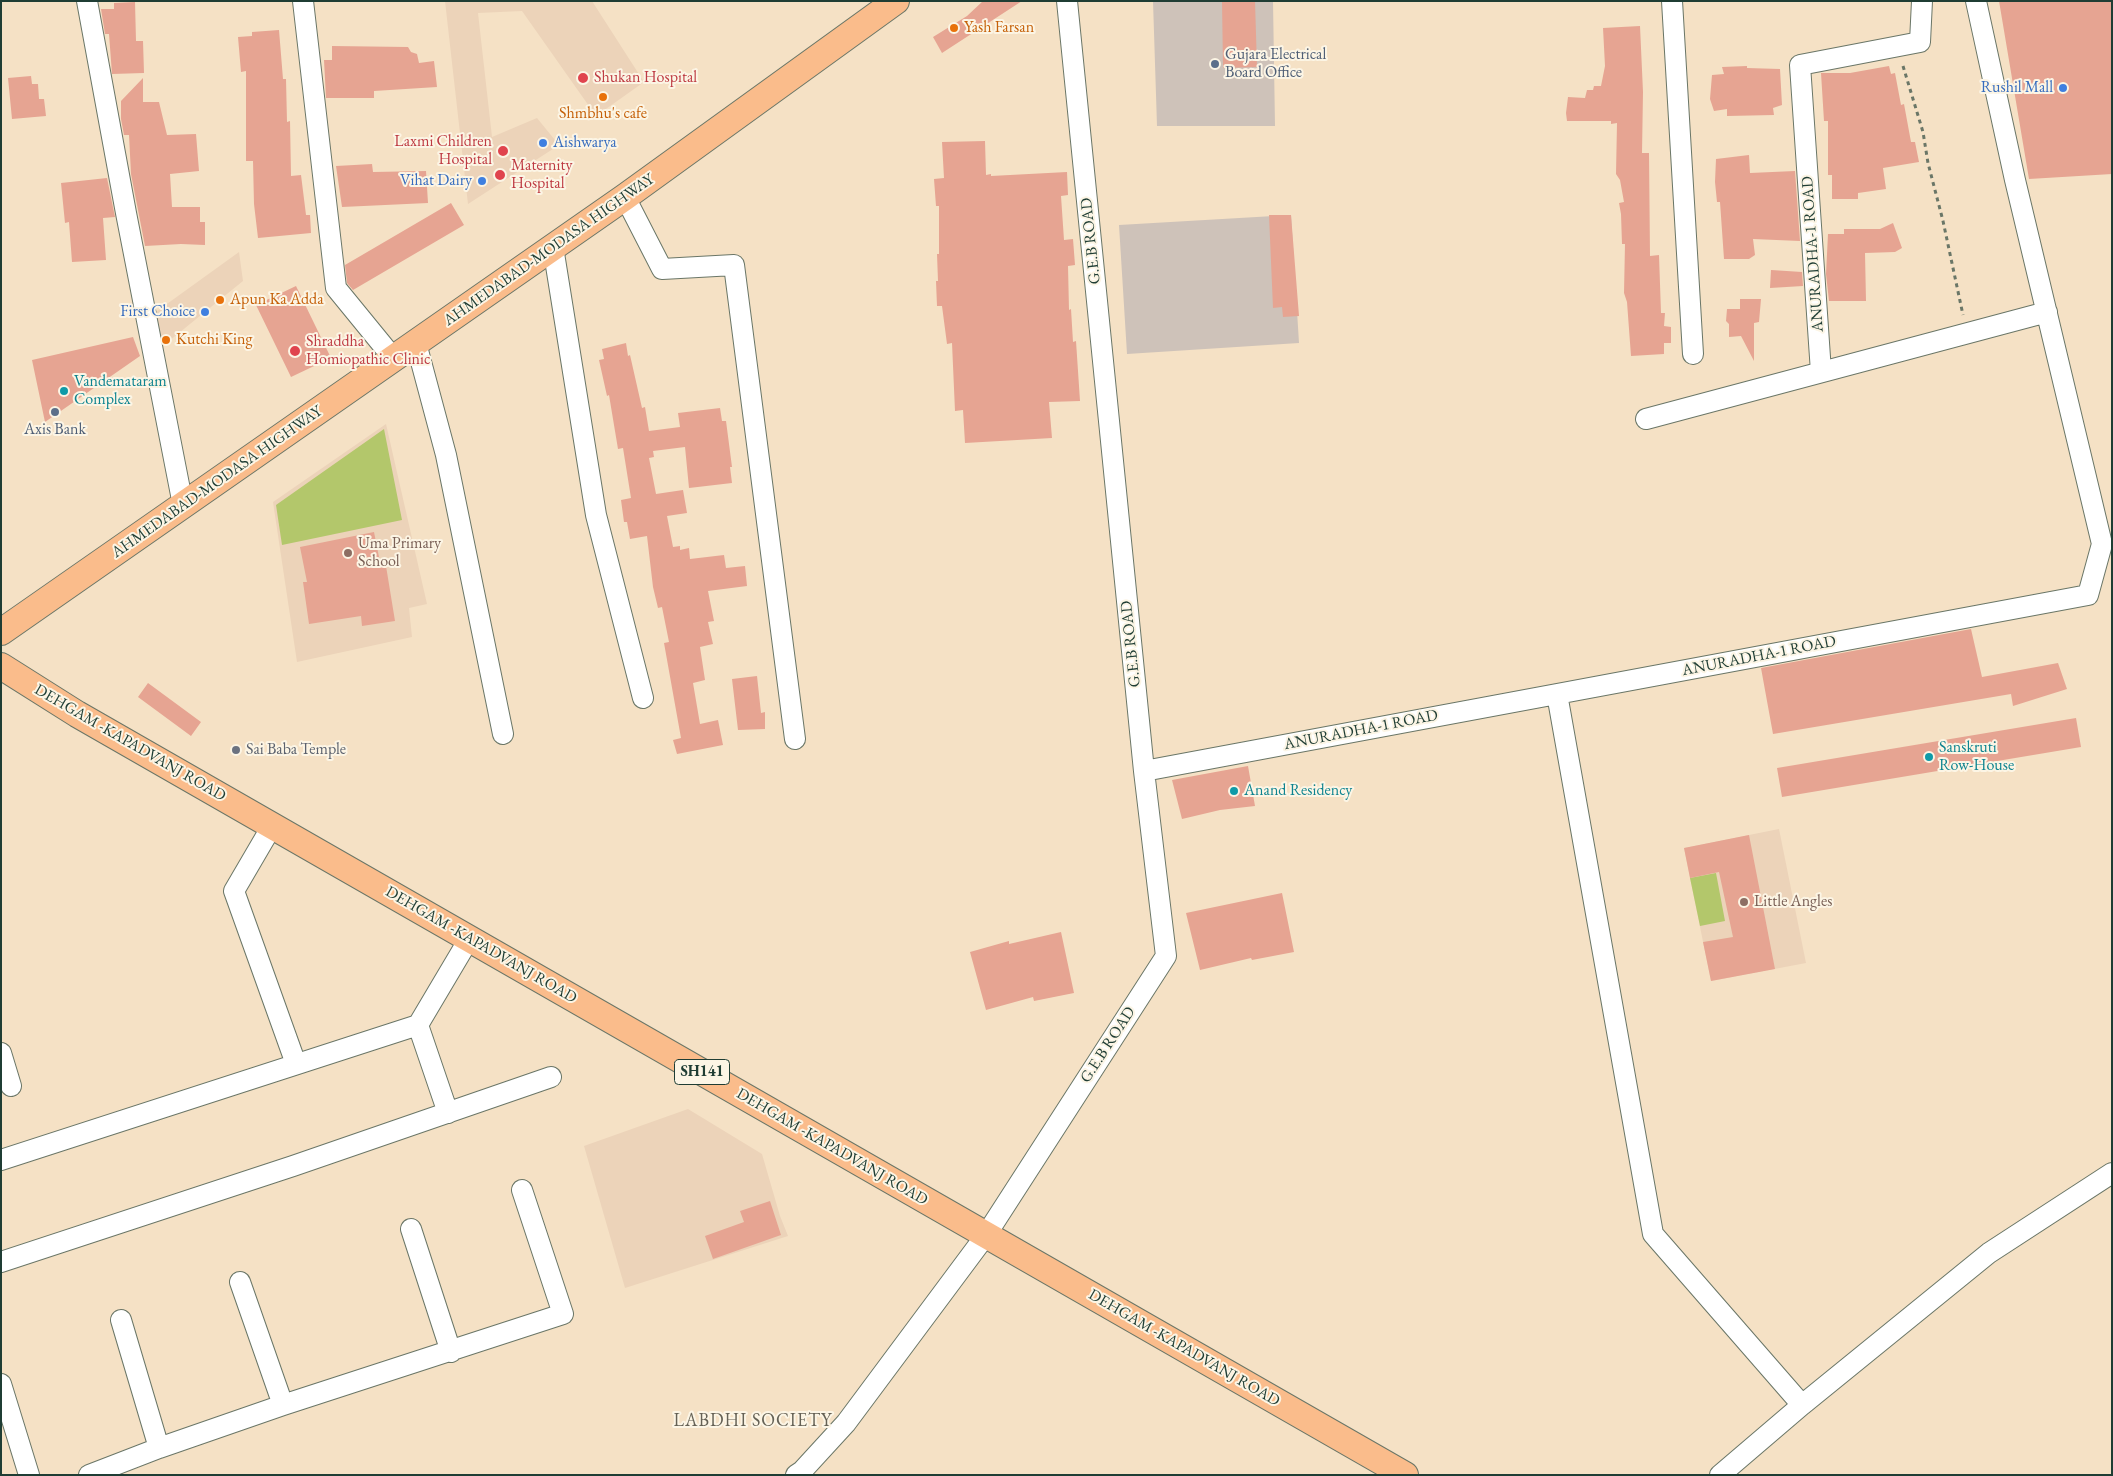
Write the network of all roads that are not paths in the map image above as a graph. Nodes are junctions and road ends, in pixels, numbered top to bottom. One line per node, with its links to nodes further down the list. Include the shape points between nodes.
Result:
1 (87, 1): 16 (street)
2 (303, 1): 13 (street, via 336,288)
3 (896, 1): 8 (main road, AHMEDABAD-MODASA HIGHWAY)
4 (1067, 1): 23 (street, G.E.B ROAD)
5 (1672, 1): 12 (street)
6 (1922, 1): 14 (street, ANURADHA-1 ROAD, via 1920,42 1800,65)
7 (1976, 1): 10 (street, ANURADHA-1 ROAD)
8 (625, 198): 9 (main road, AHMEDABAD-MODASA HIGHWAY); 22 (street, via 662,269 734,265)
9 (553, 247): 11 (main road, AHMEDABAD-MODASA HIGHWAY); 20 (street, via 596,515)
10 (2047, 312): 14 (street); 19 (street, ANURADHA-1 ROAD, via 2102,544 2088,595)
11 (416, 343): 13 (main road, AHMEDABAD-MODASA HIGHWAY); 21 (street, via 446,455)
12 (1694, 354)
13 (394, 359): 16 (main road, AHMEDABAD-MODASA HIGHWAY)
14 (1821, 372): 15 (street)
15 (1646, 420)
16 (183, 505): 17 (main road, AHMEDABAD-MODASA HIGHWAY)
17 (1, 632)
18 (1, 666): 24 (main road, DEHGAM -KAPADVANJ ROAD / SH141, via 77,714)
19 (1557, 694): 23 (street, ANURADHA-1 ROAD); 43 (street, via 1653,1234)
20 (643, 698)
21 (503, 734)
22 (795, 739)
23 (1144, 771): 36 (street, G.E.B ROAD, via 1166,956)
24 (272, 826): 25 (main road, DEHGAM -KAPADVANJ ROAD / SH141); 28 (street, via 234,891)
25 (469, 939): 26 (street); 36 (main road, DEHGAM -KAPADVANJ ROAD / SH141)
26 (418, 1025): 28 (street); 31 (street)
27 (1, 1053): 30 (street)
28 (296, 1064): 32 (street)
29 (551, 1077): 31 (street)
30 (11, 1086)
31 (448, 1113): 37 (street)
32 (1, 1160)
33 (2112, 1173): 43 (street, via 1989,1253)
34 (522, 1190): 40 (street, via 563,1314)
35 (411, 1229): 40 (street)
36 (986, 1235): 47 (street, G.E.B ROAD, via 846,1424); 48 (main road, DEHGAM -KAPADVANJ ROAD / SH141)
37 (1, 1262)
38 (240, 1282): 42 (street)
39 (121, 1320): 44 (street)
40 (451, 1352): 42 (street)
41 (1, 1384): 45 (street)
42 (283, 1405): 44 (street)
43 (1802, 1405): 49 (street)
44 (159, 1448): 46 (street)
45 (29, 1475)
46 (89, 1475)
47 (796, 1475)
48 (1405, 1475)
49 (1720, 1475)

